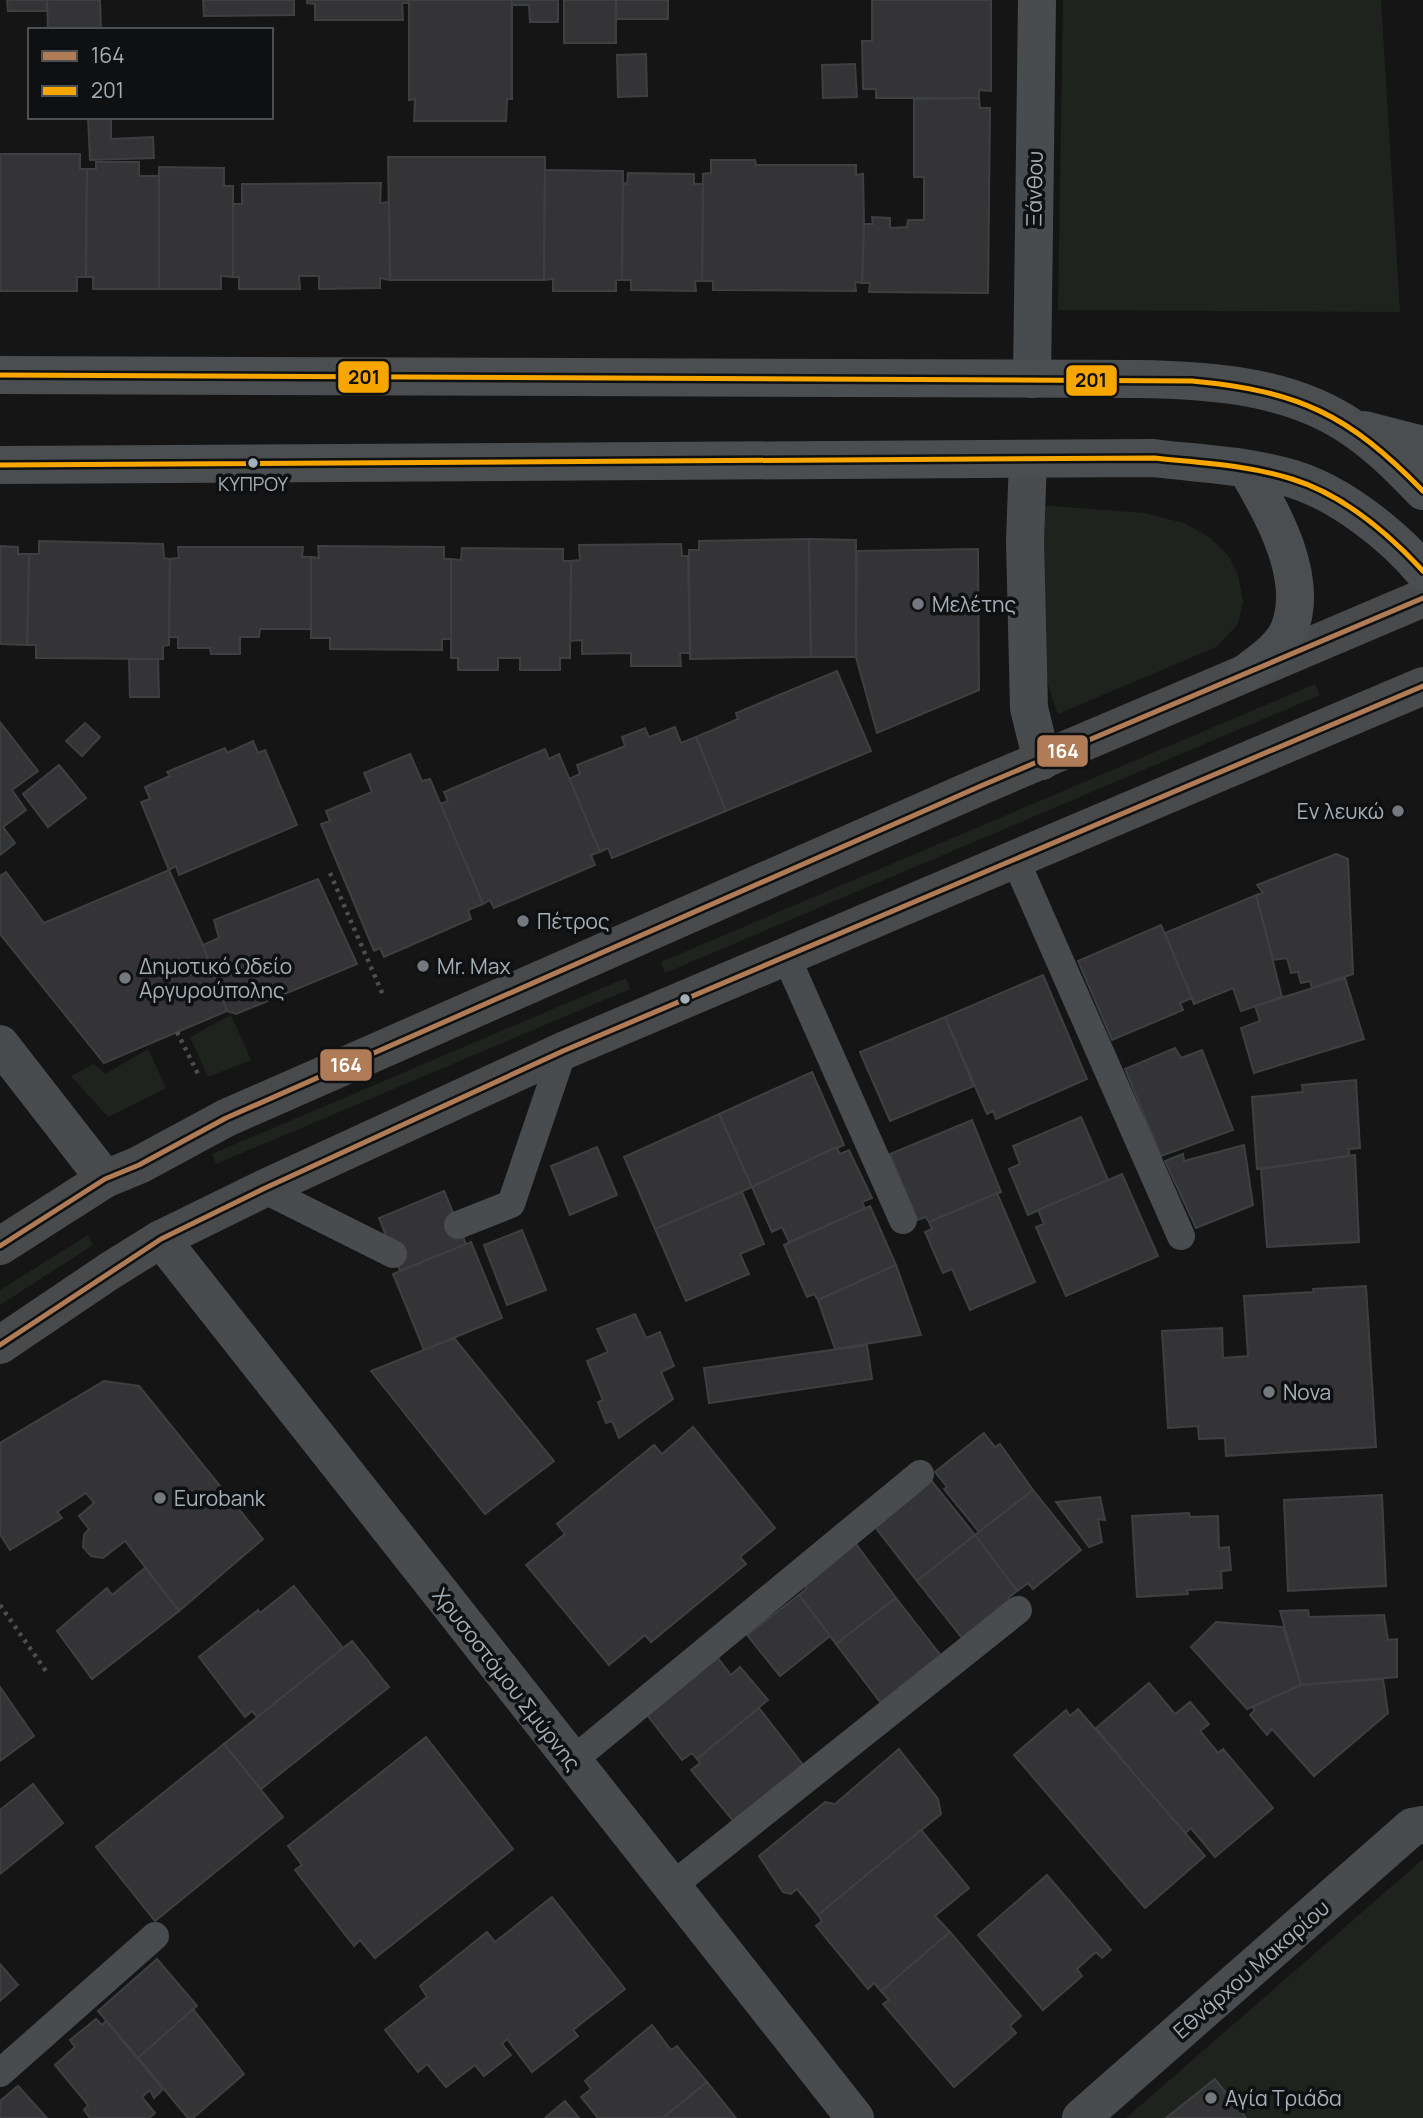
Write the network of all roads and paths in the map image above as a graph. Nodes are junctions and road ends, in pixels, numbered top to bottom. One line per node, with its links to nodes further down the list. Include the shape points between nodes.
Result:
1 (1037, 0): 3 (street, Ξάνθου)
2 (0, 375): 3 (main road)
3 (1032, 379): 4 (main road, via 1161,379 1236,386 1302,403)
4 (1349, 426): 5 (main road); 9 (main road, via 1391,458)
5 (1423, 445)
6 (1028, 460): 7 (main road); 8 (main road, via 1154,458); 14 (street, via 1029,708)
7 (0, 465)
8 (1247, 470): 10 (main road, via 1293,479 1333,495); 12 (main road, via 1279,528 1295,589 1294,615 1287,634)
9 (1423, 491)
10 (1423, 571)
11 (1423, 598): 12 (main road)
12 (1246, 673): 14 (main road)
13 (1423, 686): 15 (main road)
14 (1042, 761): 19 (main road)
15 (1015, 859): 17 (main road); 27 (lane)
16 (330, 873): 19 (path)
17 (786, 956): 21 (main road); 25 (lane)
18 (177, 1032): 22 (path)
19 (403, 1041): 23 (main road, via 226,1118)
20 (0, 1044): 23 (street)
21 (563, 1051): 24 (main road); 26 (lane, via 511,1204)
22 (204, 1087)
23 (105, 1179): 29 (main road)
24 (263, 1189): 28 (main road); 30 (lane)
25 (903, 1220)
26 (458, 1225)
27 (1181, 1236)
28 (161, 1239): 31 (main road); 36 (street, Χρυσοστόμου Σμύρνης)
29 (0, 1246)
30 (393, 1254)
31 (0, 1345)
32 (920, 1474): 36 (lane)
33 (0, 1605): 35 (path)
34 (1018, 1610): 38 (lane)
35 (48, 1674)
36 (572, 1761): 38 (street, Χρυσοστόμου Σμύρνης)
37 (1423, 1825): 42 (street, Εθνάρχου Μακαρίου, via 1412,1827)
38 (672, 1886): 41 (street, Χρυσοστόμου Σμύρνης)
39 (155, 1936): 40 (lane)
40 (0, 2073)
41 (855, 2118)
42 (1081, 2118)

